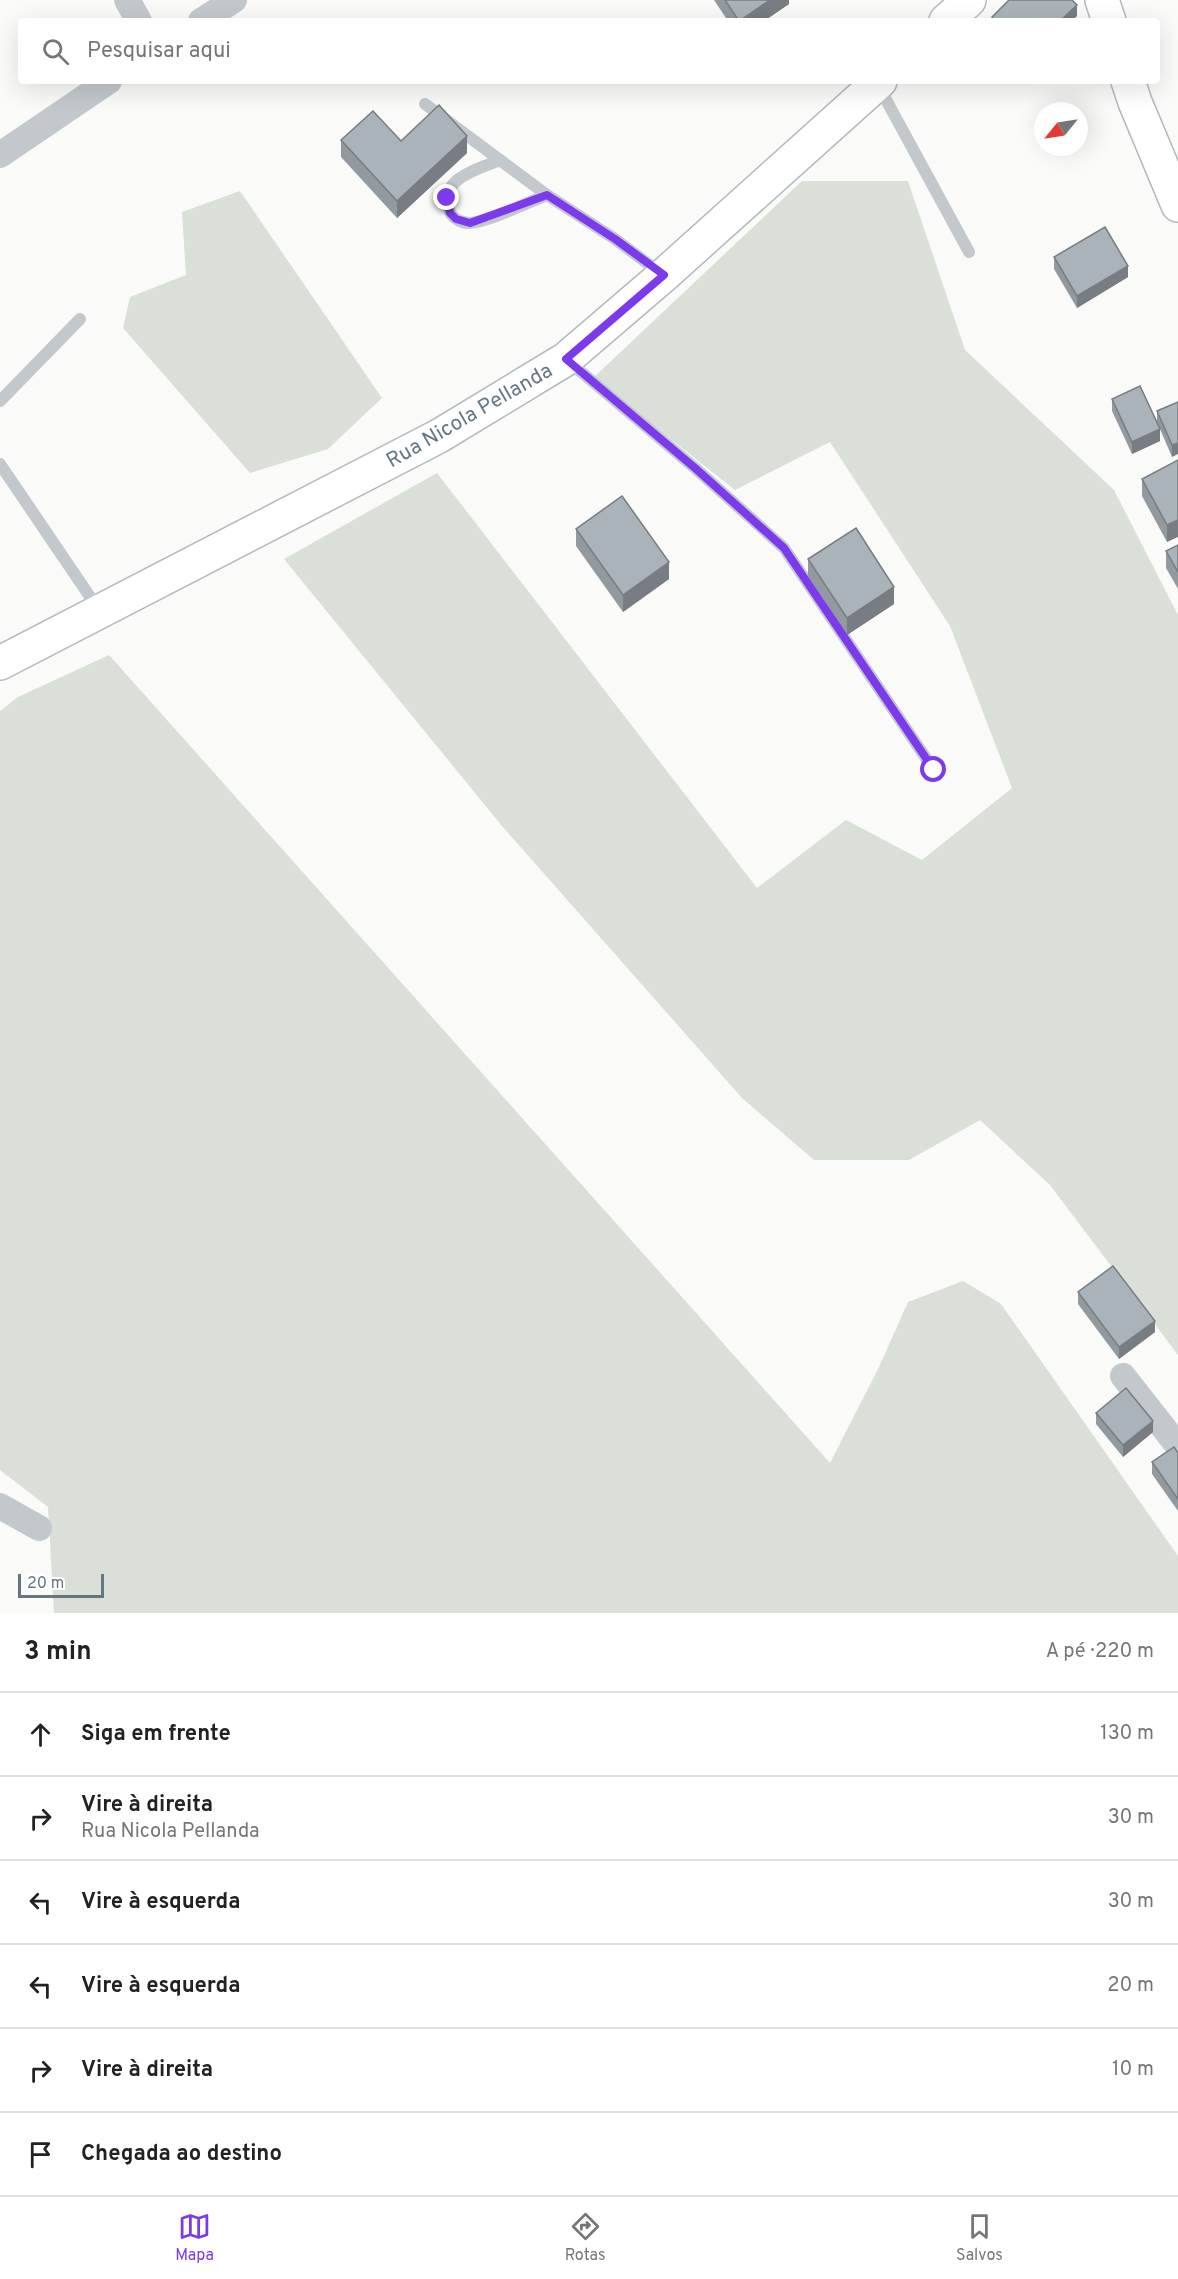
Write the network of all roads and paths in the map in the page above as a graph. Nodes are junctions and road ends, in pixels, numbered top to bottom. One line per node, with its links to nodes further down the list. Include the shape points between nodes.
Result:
1 (127, 0): 4 (street)
2 (234, 0): 5 (street)
3 (1102, 0): 6 (main road)
4 (137, 18)
5 (206, 18)
6 (1108, 18)
7 (105, 84): 12 (street)
8 (876, 84): 17 (main road, Rua Nicola Pellanda)
9 (879, 84): 16 (lane)
10 (1129, 84): 15 (main road)
11 (425, 104): 13 (lane)
12 (0, 154)
13 (500, 160): 14 (lane); 14 (lane, via 453,183 447,198 450,213 456,219 470,223)
14 (547, 195): 17 (lane)
15 (1178, 205)
16 (969, 252)
17 (664, 275): 19 (main road, Rua Nicola Pellanda)
18 (80, 319): 20 (lane)
19 (566, 359): 22 (main road, Rua Nicola Pellanda, via 439,436); 24 (lane, via 784,548)
20 (0, 401)
21 (0, 464): 22 (lane)
22 (99, 611): 23 (main road, Rua Nicola Pellanda)
23 (2, 659)
24 (934, 770)
25 (1123, 1376): 26 (street)
26 (1178, 1446)
27 (0, 1506): 28 (street)
28 (39, 1528)

